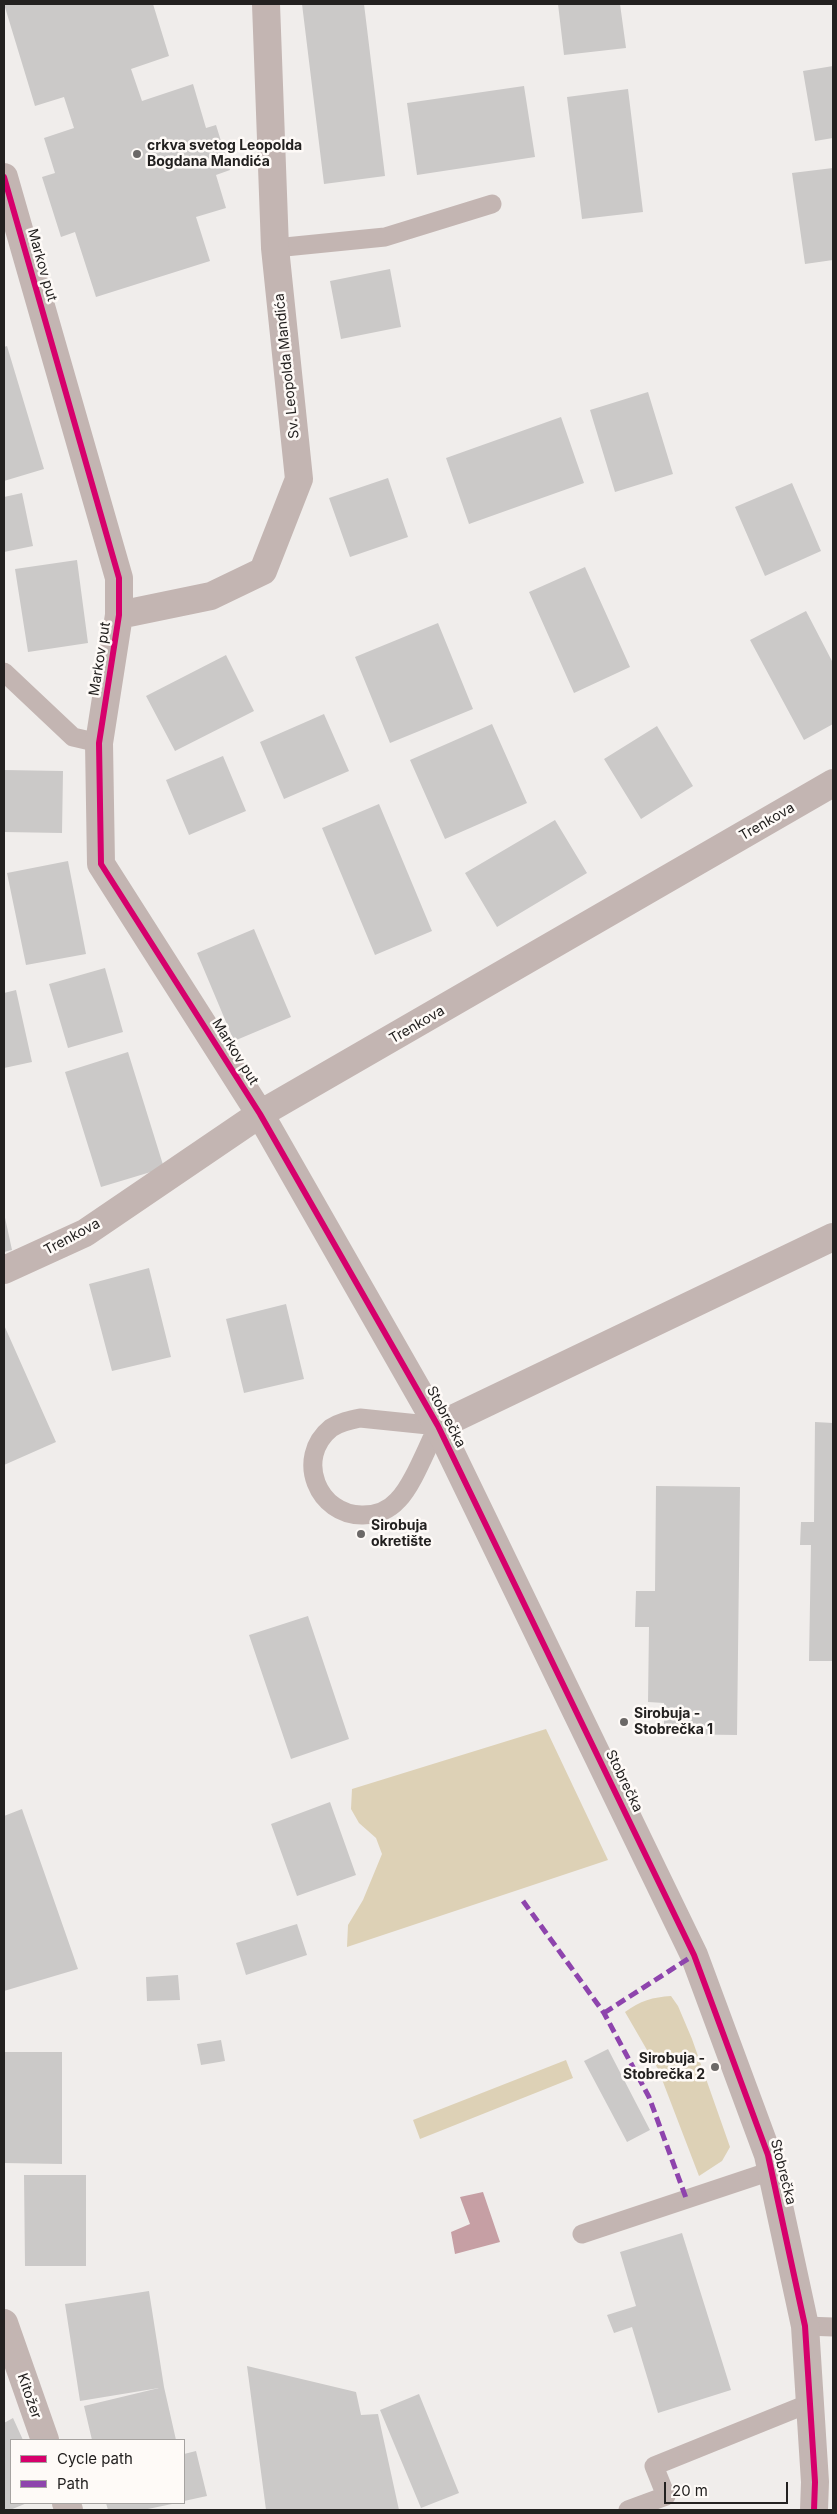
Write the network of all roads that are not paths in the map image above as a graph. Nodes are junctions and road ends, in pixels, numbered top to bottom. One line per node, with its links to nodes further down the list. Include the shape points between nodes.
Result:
1 (266, 4): 4 (street, Sv. Leopolda Mandića)
2 (4, 177): 5 (street, Markov put, via 119,578)
3 (492, 204): 4 (lane, via 385,237)
4 (275, 248): 5 (street, Sv. Leopolda Mandića, via 298,479 263,571 211,596)
5 (119, 615): 7 (street, Markov put)
6 (4, 672): 7 (lane, via 73,737)
7 (99, 743): 9 (street, Markov put, via 101,864)
8 (833, 783): 9 (street, Trenkova)
9 (260, 1114): 11 (street, Trenkova, via 85,1233); 12 (street, Stobrečka)
10 (833, 1237): 12 (street)
11 (4, 1270)
12 (438, 1426): 12 (lane, via 360,1418 331,1428 314,1454 316,1484 323,1498 351,1516 384,1511 398,1500 407,1486); 13 (street, Stobrečka, via 694,1955 768,2155)
13 (771, 2171): 14 (lane); 16 (street, Stobrečka)
14 (582, 2234)
15 (4, 2323): 19 (street, Kitožer)
16 (805, 2326): 17 (lane); 18 (street, Stobrečka)
17 (833, 2327)
18 (810, 2403): 20 (lane, via 654,2466 666,2496); 21 (street, Stobrečka, via 816,2482)
19 (44, 2439)
20 (628, 2510)
21 (814, 2510)

